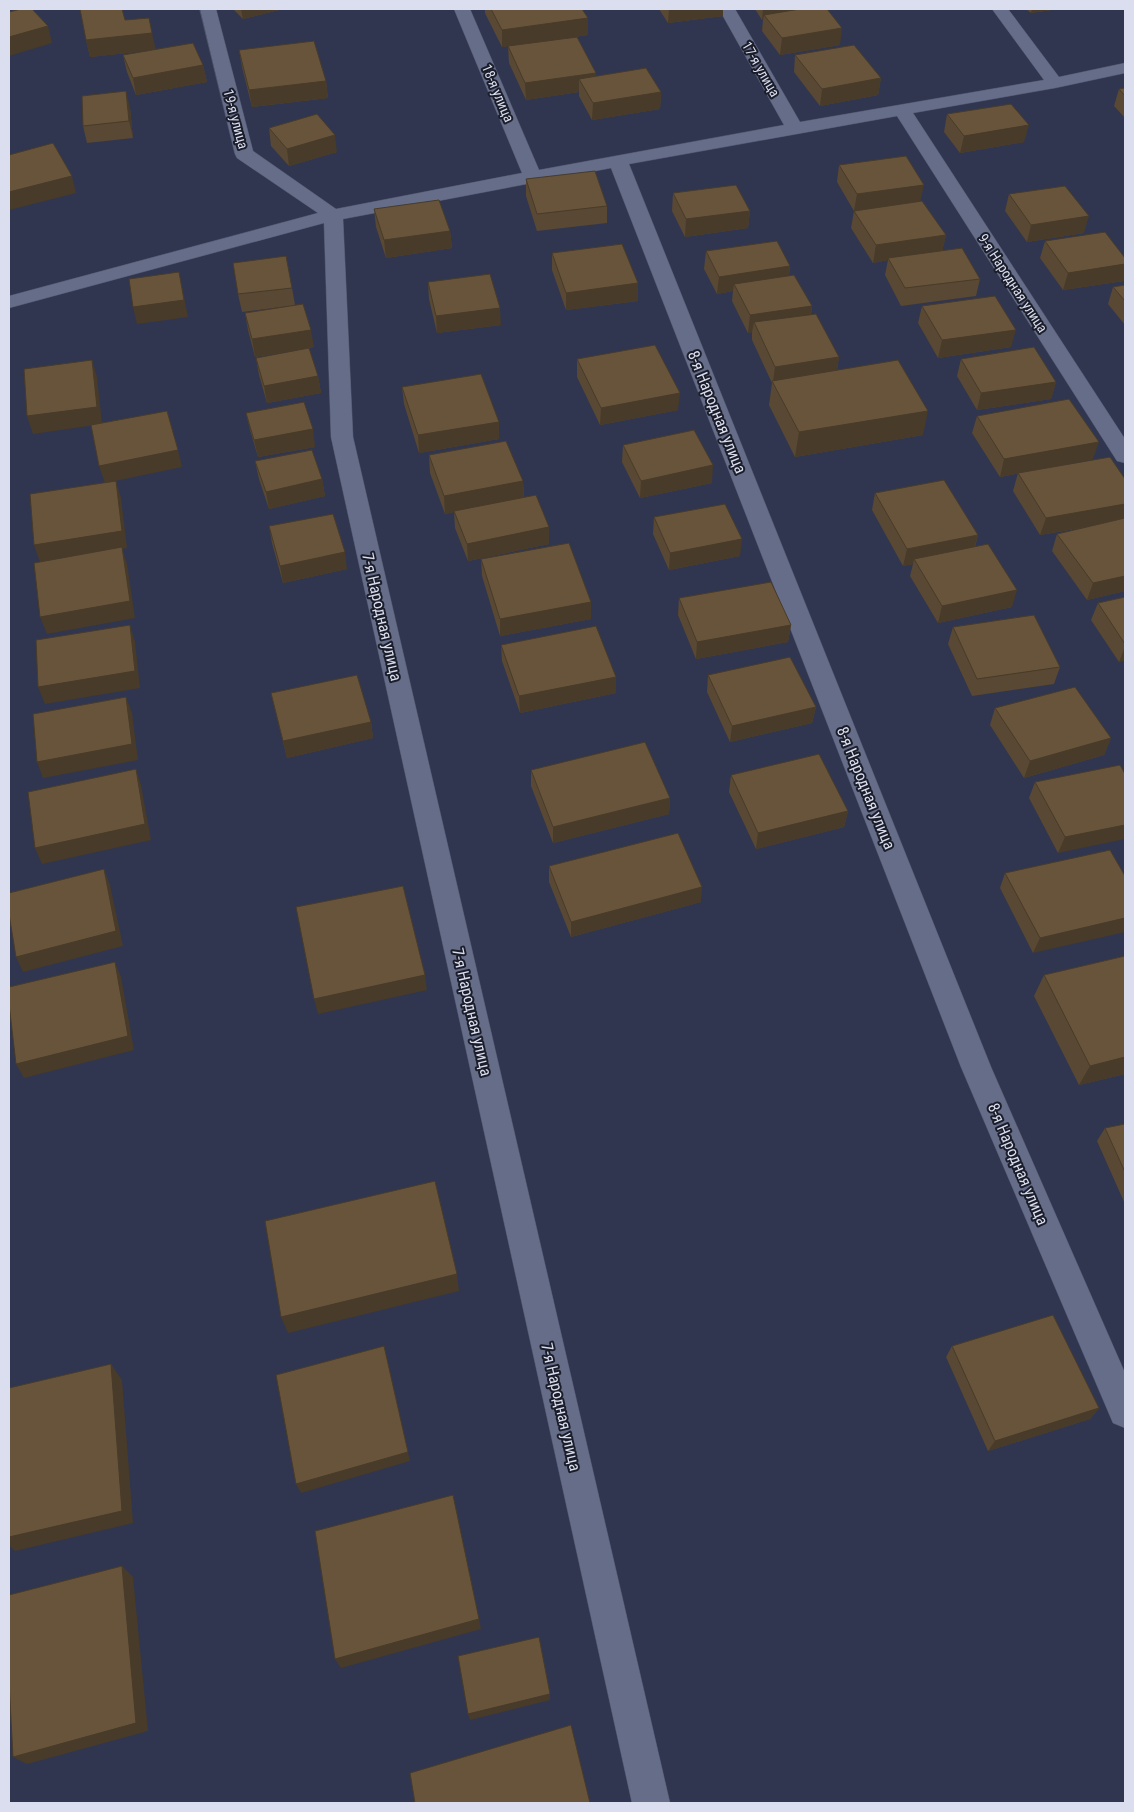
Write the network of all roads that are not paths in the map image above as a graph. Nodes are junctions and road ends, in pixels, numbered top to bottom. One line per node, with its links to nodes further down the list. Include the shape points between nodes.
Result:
1 (208, 9): 11 (street, 19-я улица, via 244,154)
2 (462, 9): 10 (street, 18-я улица)
3 (727, 9): 8 (street, 17-я улица)
4 (1000, 9): 6 (street)
5 (1125, 68): 6 (street)
6 (1055, 83): 7 (street)
7 (902, 110): 8 (street); 13 (street, 9-я Народная улица)
8 (795, 129): 9 (street)
9 (618, 161): 10 (street); 14 (street, 8-я Народная улица, via 976,1067)
10 (533, 177): 11 (street)
11 (333, 215): 12 (street); 15 (street, 7-я Народная улица, via 342,437)
12 (9, 302)
13 (1125, 456)
14 (1125, 1411)
15 (651, 1803)

